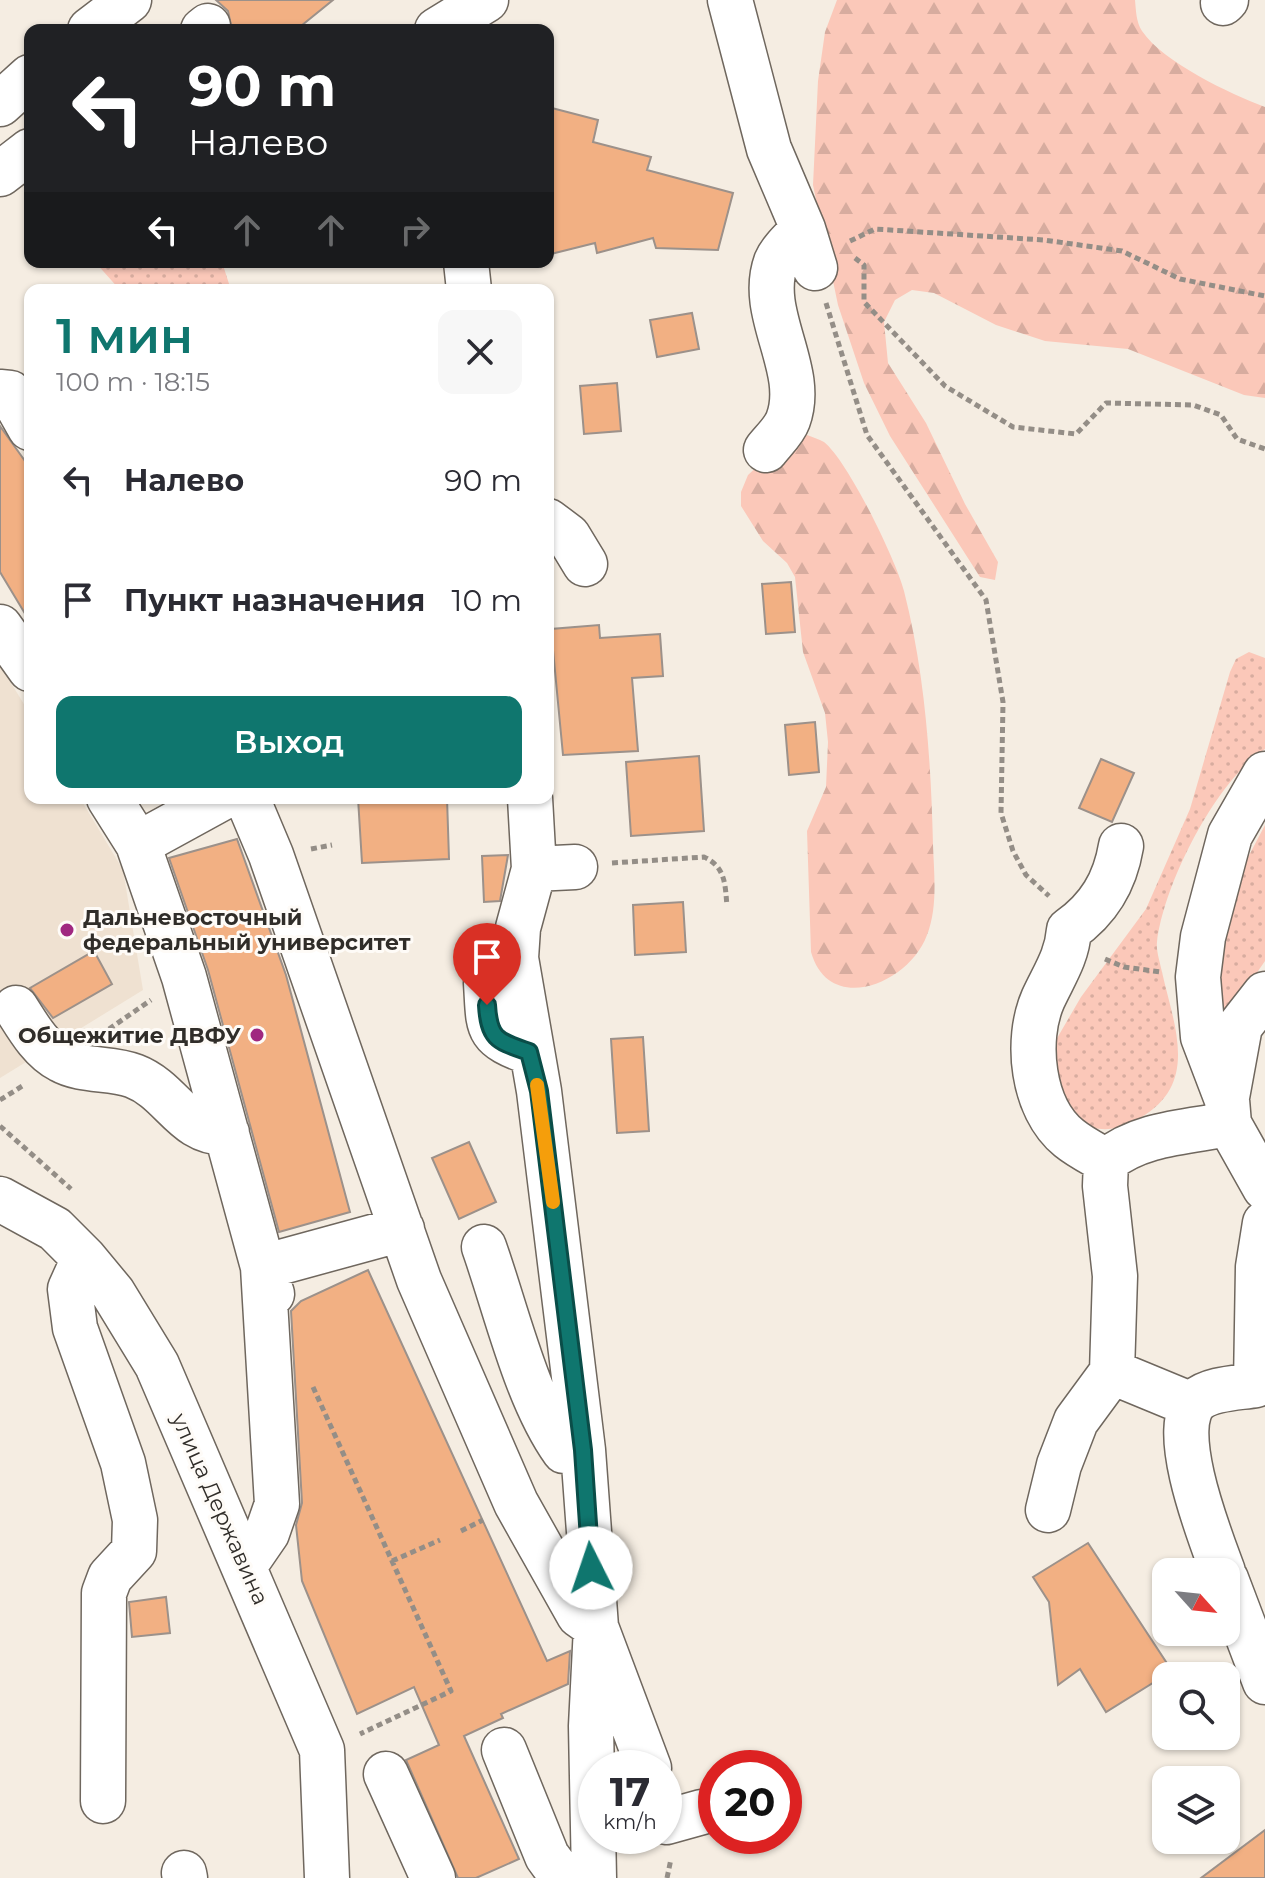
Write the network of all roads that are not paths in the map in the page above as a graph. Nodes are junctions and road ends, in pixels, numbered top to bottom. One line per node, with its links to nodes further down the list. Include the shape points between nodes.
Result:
1 (486, 0): 3 (lane)
2 (730, 0): 8 (lane, via 769,149 819,248 777,259 772,277 791,403 788,420)
3 (447, 24)
4 (24, 82): 5 (lane)
5 (0, 104)
6 (24, 156): 7 (lane)
7 (0, 174)
8 (766, 450)
9 (554, 526): 10 (lane, via 568,536)
10 (585, 564)
11 (0, 627): 12 (lane)
12 (24, 661)
13 (1265, 774): 24 (lane, via 1230,835 1198,977 1203,1037)
14 (113, 804): 18 (lane)
15 (211, 804): 18 (lane)
16 (250, 804): 30 (lane)
17 (532, 804): 23 (lane, via 555,868 518,928 516,958)
18 (138, 844): 25 (lane, via 184,977)
19 (1121, 846): 26 (lane, via 1085,944 1068,951 1032,1033 1034,1070 1055,1122 1069,1138)
20 (486, 983): 23 (lane, via 489,1027 496,1038)
21 (1265, 994): 24 (lane, via 1240,1026 1230,1065)
22 (16, 1008): 25 (lane, via 35,1037 62,1061 134,1076 195,1127)
23 (529, 1052): 38 (lane)
24 (1228, 1112): 26 (lane, via 1123,1147); 27 (lane)
25 (227, 1133): 33 (lane)
26 (1106, 1161): 35 (lane, via 1115,1276)
27 (1265, 1188)
28 (0, 1199): 32 (lane, улица Державина, via 55,1229)
29 (1265, 1223): 36 (lane, via 1258,1267)
30 (402, 1229): 33 (lane); 43 (lane, via 516,1503 579,1615)
31 (484, 1247): 38 (lane, via 553,1435 564,1451)
32 (84, 1258): 41 (lane, улица Державина, via 113,1293 157,1365); 48 (lane, via 70,1289 75,1328 123,1463 135,1520 134,1551 110,1577 104,1593)
33 (263, 1267): 34 (lane); 41 (lane, via 277,1504 267,1533)
34 (279, 1312)
35 (1112, 1372): 37 (lane); 39 (lane, via 1076,1421)
36 (1260, 1399): 37 (lane, via 1216,1391)
37 (1192, 1405): 40 (lane, via 1187,1422 1189,1464)
38 (583, 1450): 43 (lane)
39 (1048, 1510)
40 (1219, 1558)
41 (245, 1565): 49 (lane, улица Державина, via 322,1750)
42 (1240, 1616): 44 (lane)
43 (596, 1627): 46 (lane); 52 (lane, via 591,1726)
44 (1265, 1682)
45 (504, 1750): 51 (lane, via 547,1856)
46 (642, 1750)
47 (386, 1774): 50 (lane)
48 (103, 1801)
49 (327, 1878)
50 (433, 1878)
51 (563, 1878)
52 (594, 1878)

